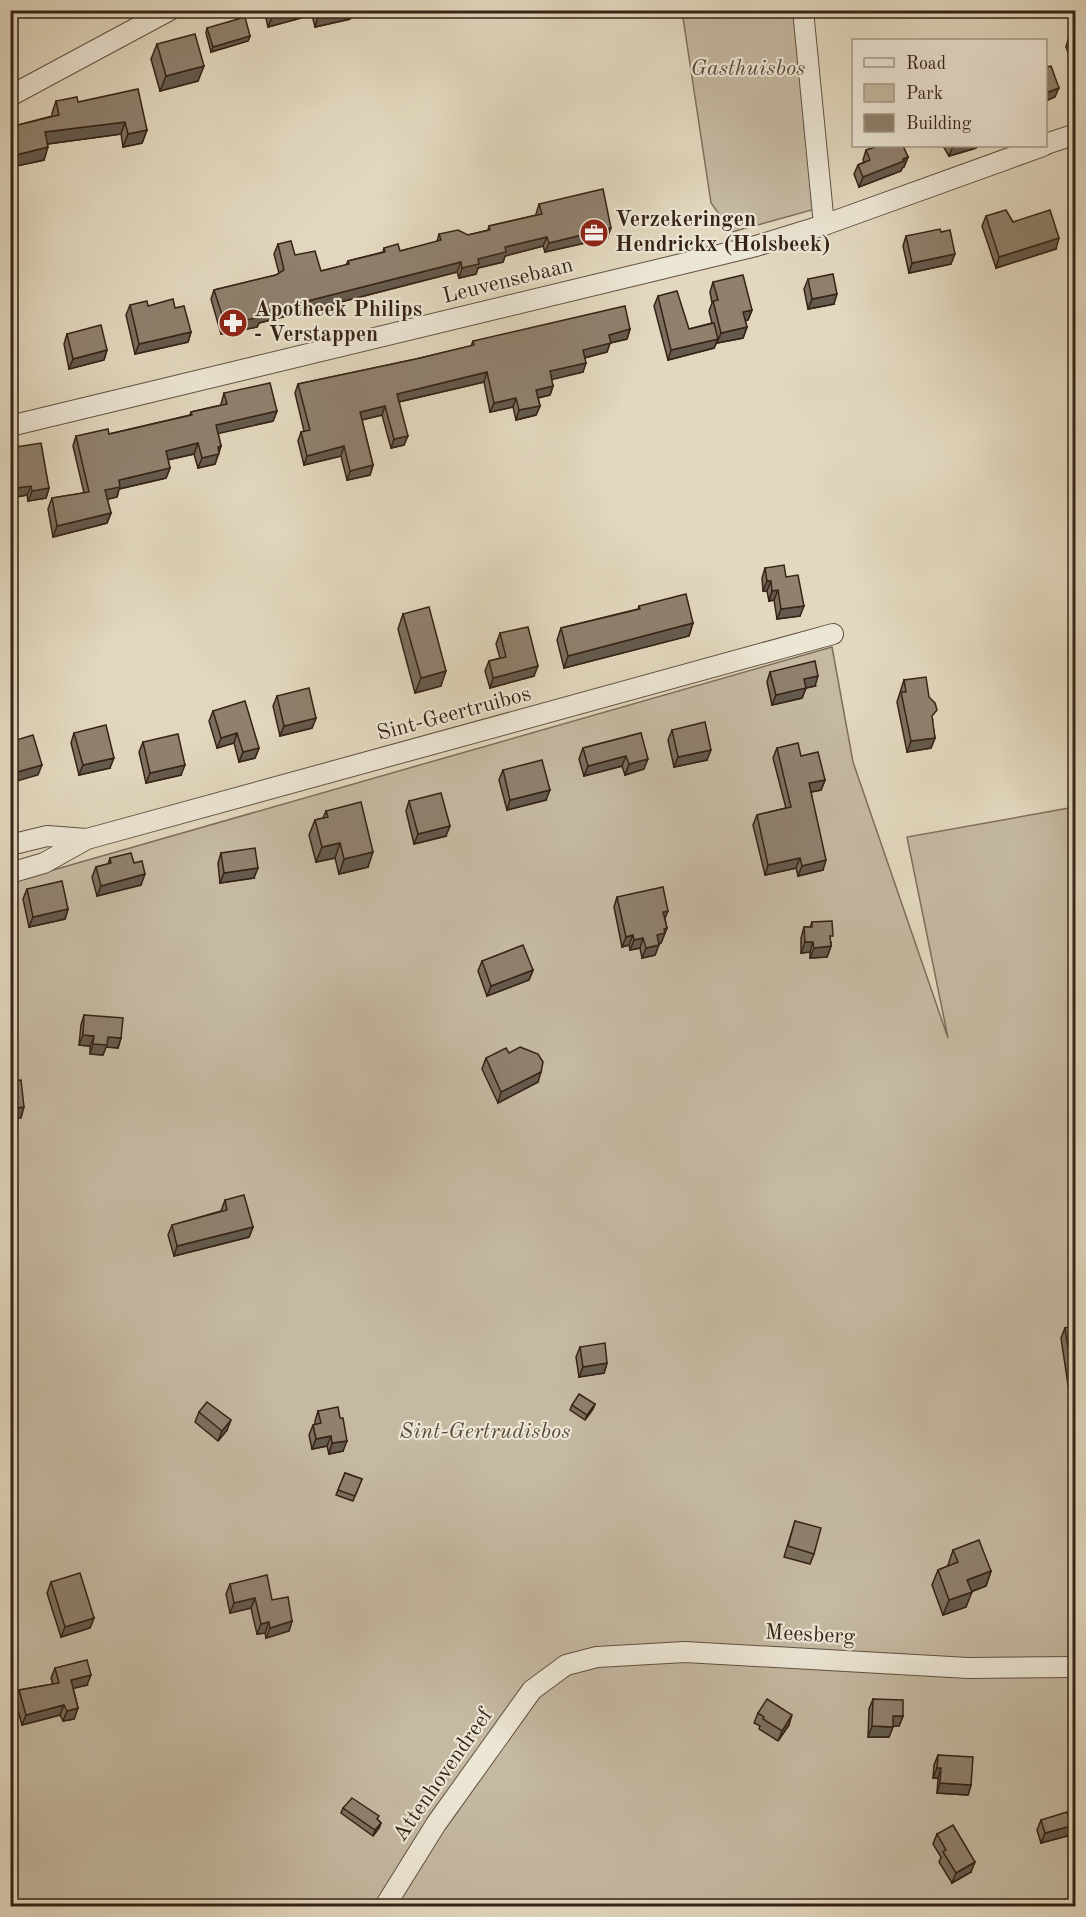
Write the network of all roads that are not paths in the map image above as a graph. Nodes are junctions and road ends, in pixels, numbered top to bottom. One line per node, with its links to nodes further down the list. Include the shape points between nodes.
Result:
1 (170, 10): 3 (street)
2 (803, 10): 7 (street)
3 (10, 96)
4 (1076, 134): 5 (street, Leuvensebaan)
5 (1047, 144)
6 (1038, 147): 7 (street, Leuvensebaan)
7 (824, 225): 8 (street, Leuvensebaan, via 756,246)
8 (10, 426)
9 (833, 634): 10 (street, Sint-Geertruibos)
10 (87, 839): 11 (street, Sint-Geertruibos, via 47,836); 12 (street, Sint-Geertruibos, via 44,863)
11 (10, 845)
12 (10, 873)
13 (1076, 1667): 14 (street, Meesberg, via 968,1668 675,1653 597,1657 566,1665)
14 (547, 1677): 15 (street, Attenhovendreef, via 531,1690 436,1824)
15 (385, 1906)

